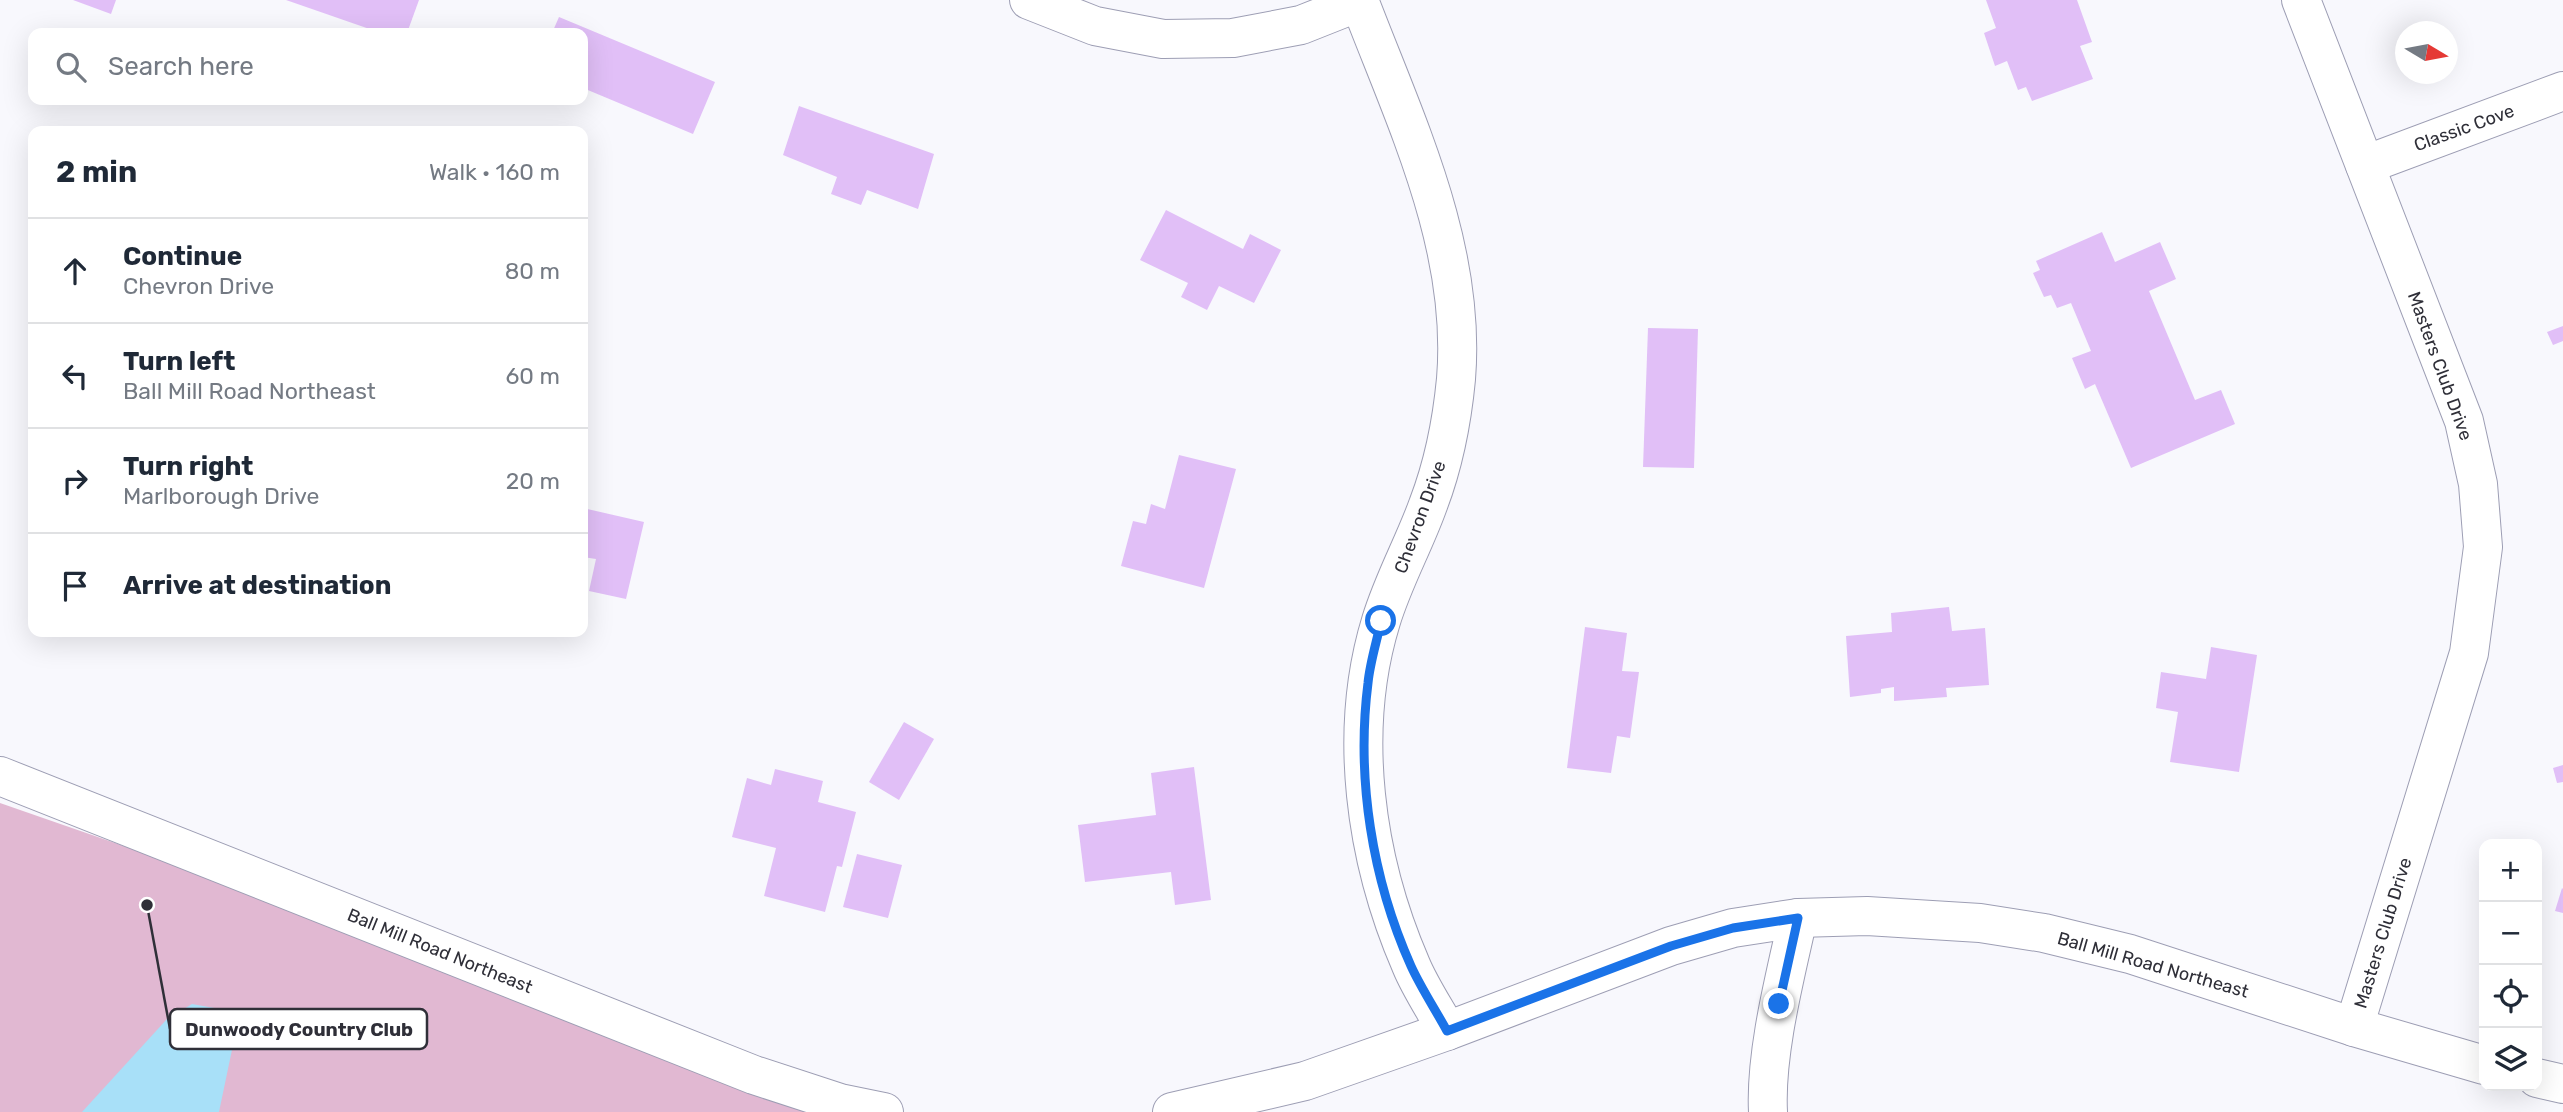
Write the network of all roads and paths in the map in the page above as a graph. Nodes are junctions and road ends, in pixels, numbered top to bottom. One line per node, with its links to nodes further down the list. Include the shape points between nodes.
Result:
1 (1029, 0): 3 (street, via 1095,26 1163,39 1233,38 1301,25)
2 (2301, 0): 5 (street, Masters Club Drive)
3 (1359, 1): 9 (street, Chevron Drive, via 1437,205 1457,307 1456,378 1447,441 1429,503 1381,621 1363,737 1368,817 1383,889 1411,966)
4 (2563, 91): 5 (street, Classic Cove)
5 (2365, 165): 8 (street, Masters Club Drive, via 2464,421 2478,484 2483,547 2469,653)
6 (0, 776): 13 (street, Ball Mill Road Northeast, via 754,1075)
7 (1798, 918): 8 (street, Ball Mill Road Northeast, via 1880,916 2044,933 2130,954); 9 (street, Ball Mill Road Northeast, via 1733,928 1671,946); 15 (street, via 1779,1004)
8 (2354, 1027): 10 (street, Ball Mill Road Northeast)
9 (1447, 1031): 14 (street, Ball Mill Road Northeast, via 1305,1081)
10 (2479, 1064)
11 (2542, 1079): 12 (street)
12 (2563, 1084)
13 (884, 1112)
14 (1172, 1112)
15 (1768, 1112)

